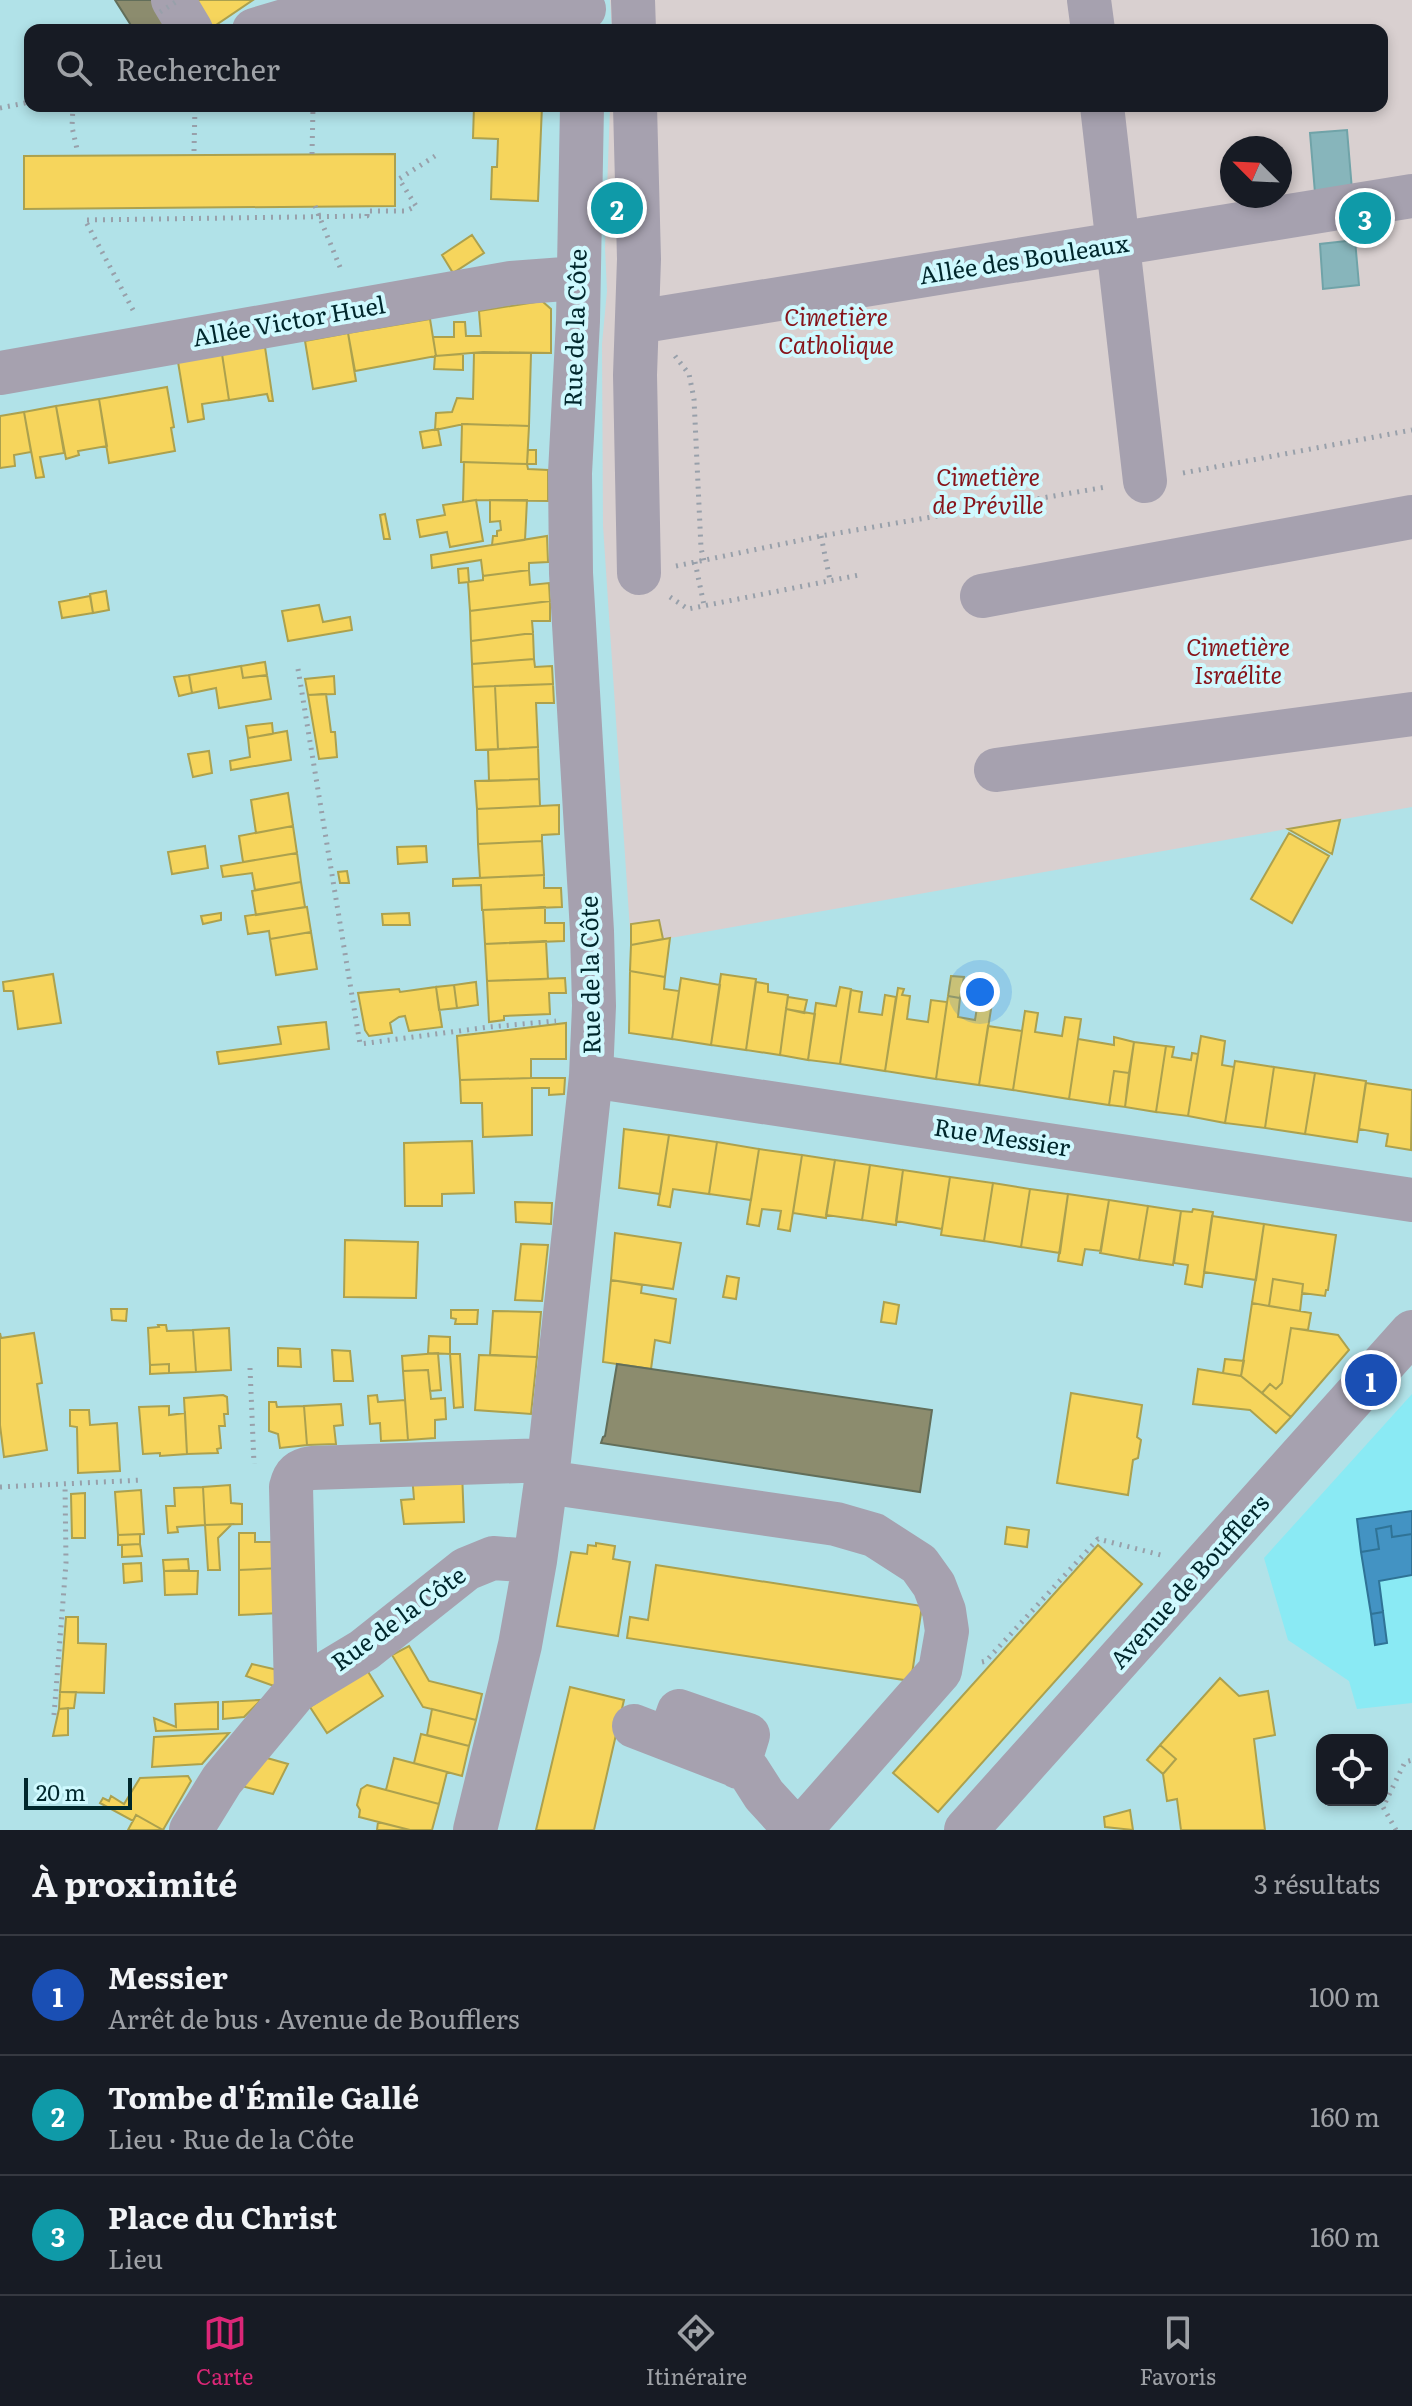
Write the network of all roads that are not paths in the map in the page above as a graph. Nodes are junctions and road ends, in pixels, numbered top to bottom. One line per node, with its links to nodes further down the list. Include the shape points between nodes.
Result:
1 (633, 0): 6 (street)
2 (1089, 0): 7 (street)
3 (347, 1): 4 (street, via 407,12 551,7); 5 (street)
4 (584, 13)
5 (273, 24)
6 (634, 24)
7 (1092, 24)
8 (582, 112): 13 (street, Rue de la Côte)
9 (635, 112): 14 (street)
10 (1103, 112): 12 (street)
11 (1412, 196): 12 (street, Allée des Bouleaux)
12 (1120, 244): 14 (street, Allée des Bouleaux); 16 (street)
13 (578, 278): 15 (street, Allée Victor Huel, via 511,283); 22 (street, Rue de la Côte, via 571,573 592,931)
14 (637, 322): 18 (street, via 635,375)
15 (0, 373)
16 (1145, 481)
17 (1412, 517): 19 (street)
18 (653, 570)
19 (982, 596)
20 (1412, 714): 21 (street)
21 (996, 770)
22 (591, 1076): 23 (street, Rue Messier); 25 (street, Rue de la Côte)
23 (1412, 1200)
24 (1412, 1332): 29 (street, Avenue de Boufflers)
25 (548, 1471): 26 (street, Rue de la Côte); 27 (street, Rue de la Côte, via 312,1468 275,1474 291,1487); 32 (street, via 874,1535 919,1564 934,1585 947,1631 940,1671)
26 (535, 1561): 27 (street, Rue de la Côte, via 493,1558 466,1569 364,1650); 31 (street)
27 (296, 1691): 30 (street, Rue de la Côte, via 222,1780)
28 (651, 1733): 32 (street, via 748,1770)
29 (969, 1829)
30 (191, 1830)
31 (475, 1830)
32 (798, 1830)

